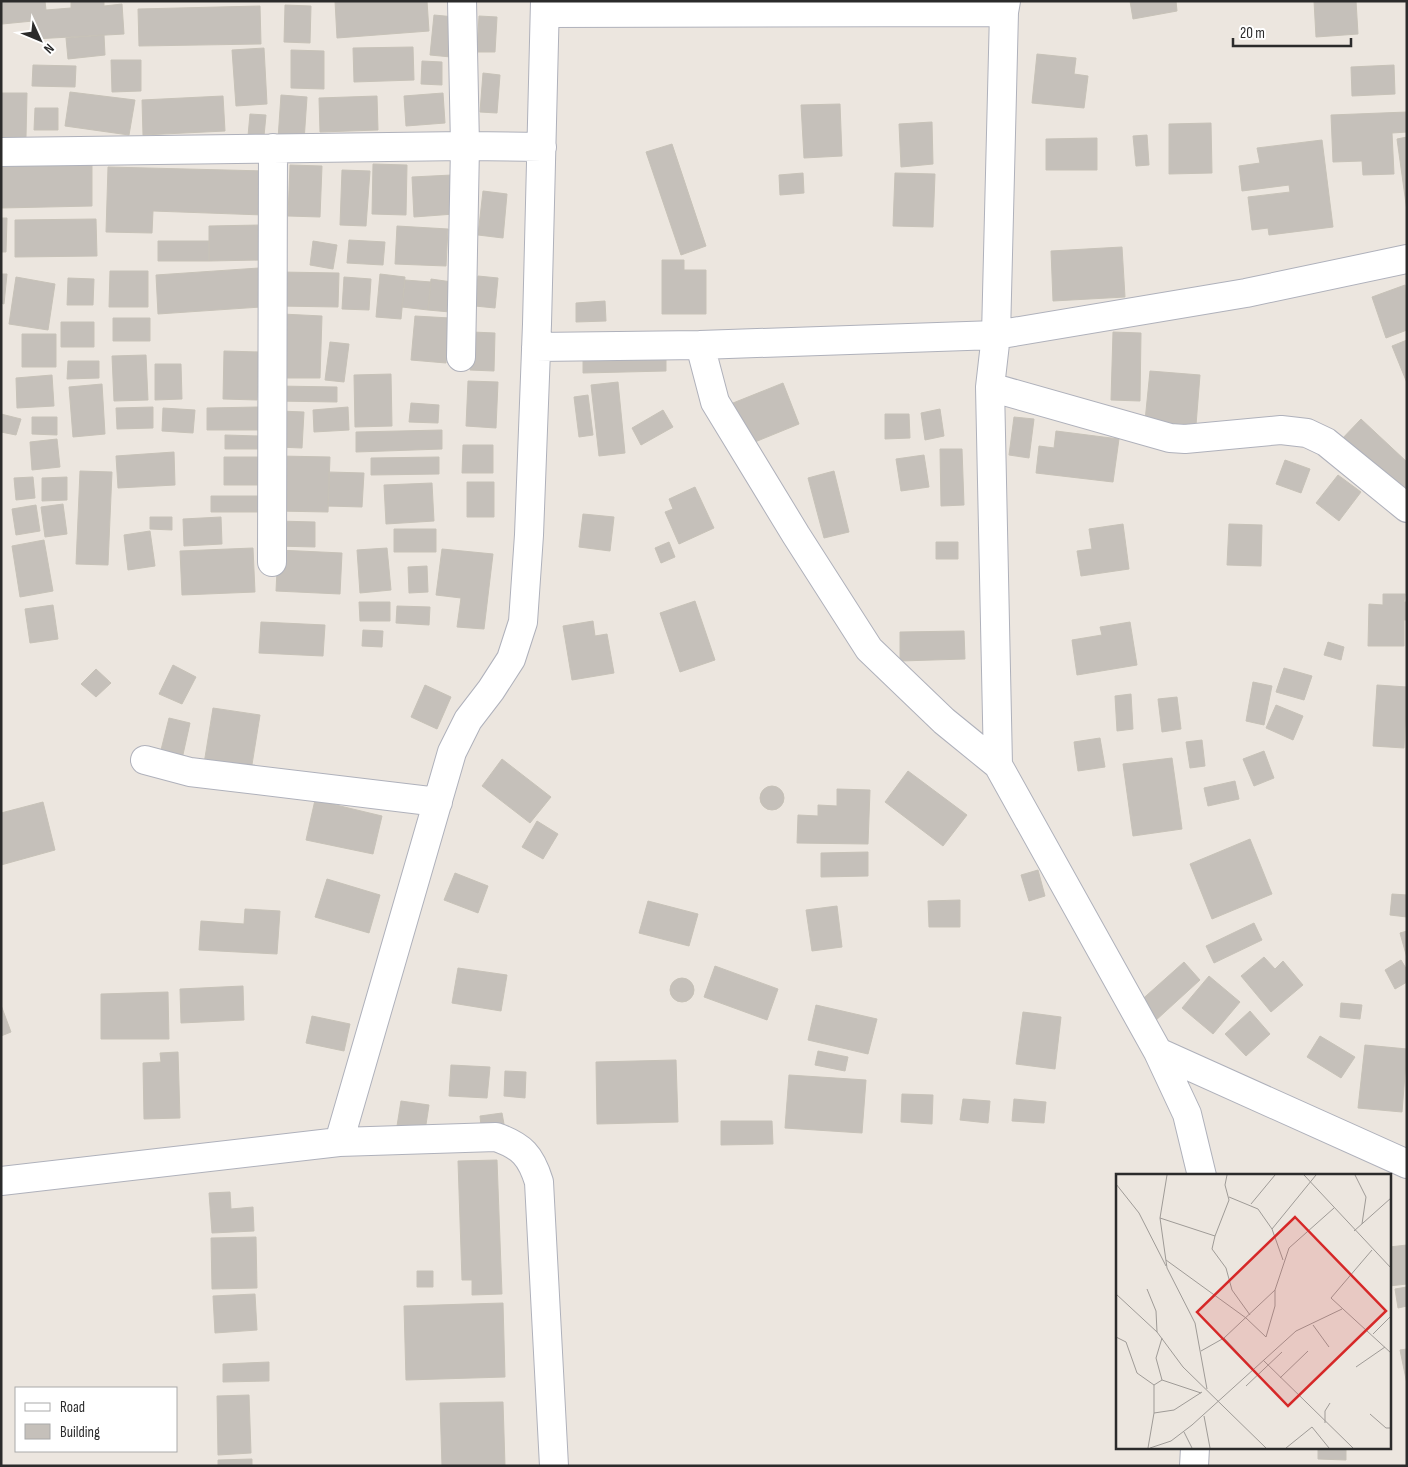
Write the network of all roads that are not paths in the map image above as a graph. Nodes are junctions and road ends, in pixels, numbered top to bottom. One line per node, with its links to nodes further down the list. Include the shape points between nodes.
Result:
1 (462, 1): 4 (street)
2 (1005, 6): 3 (street); 9 (street)
3 (545, 7): 5 (street)
4 (465, 146): 5 (street); 6 (street); 12 (street)
5 (542, 147): 11 (street)
6 (273, 148): 7 (street); 15 (street)
7 (1, 152)
8 (1407, 259): 9 (street, via 1246,293)
9 (996, 336): 10 (street); 13 (street)
10 (700, 345): 11 (street); 17 (street, via 715,402 869,649 944,721)
11 (536, 347): 18 (street, via 523,622 511,659 459,735)
12 (461, 357)
13 (990, 387): 14 (street, via 1170,438 1281,430 1306,433 1326,442); 17 (street)
14 (1407, 508)
15 (272, 562)
16 (145, 760): 18 (street, via 190,772)
17 (998, 765): 19 (street)
18 (438, 802): 20 (street)
19 (1158, 1052): 21 (street); 22 (street, via 1187,1114)
20 (339, 1142): 23 (street); 25 (street, via 496,1137 512,1142 525,1152 539,1182)
21 (1407, 1164)
22 (1202, 1174)
23 (1, 1181)
24 (1195, 1450): 26 (street)
25 (554, 1466)
26 (1194, 1466)

